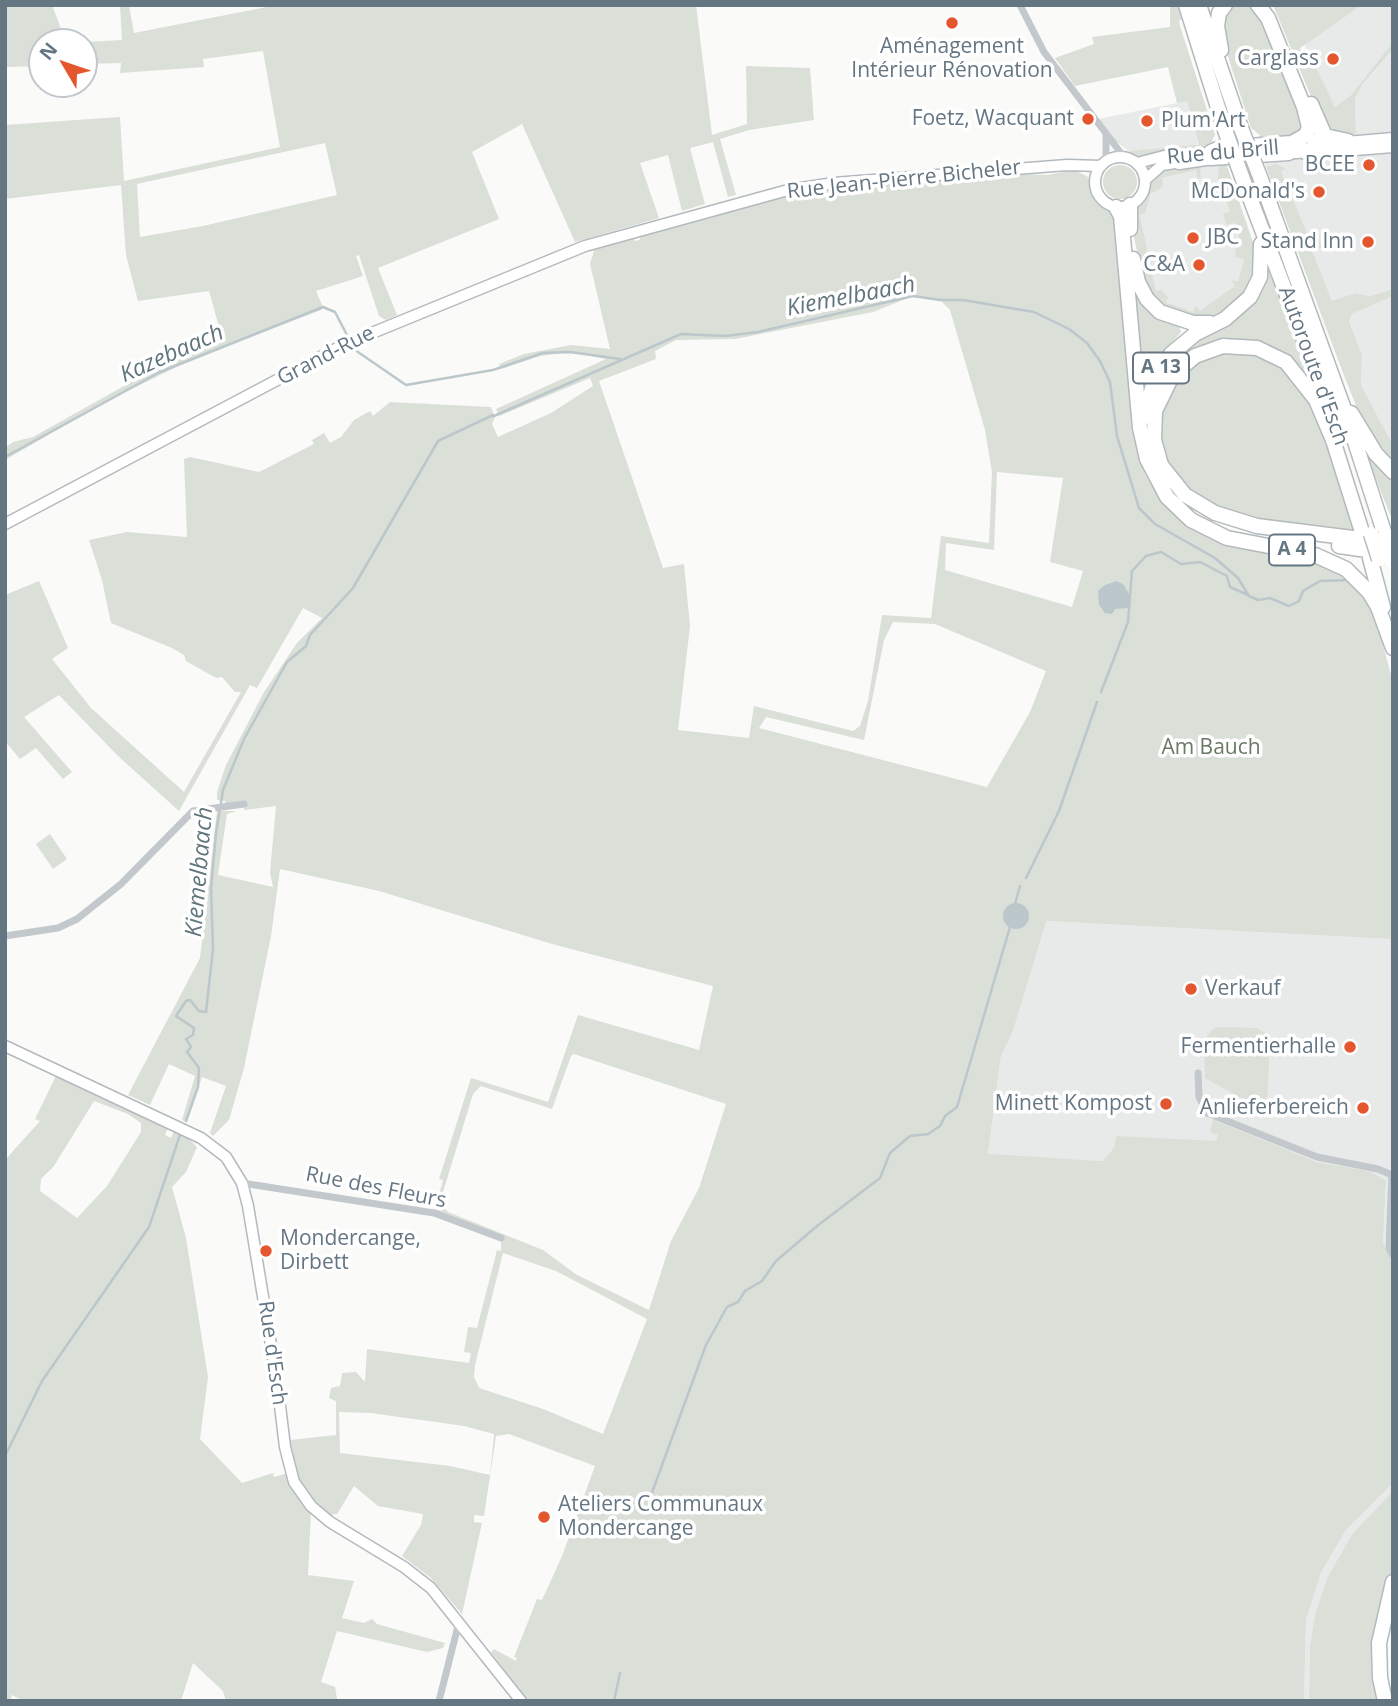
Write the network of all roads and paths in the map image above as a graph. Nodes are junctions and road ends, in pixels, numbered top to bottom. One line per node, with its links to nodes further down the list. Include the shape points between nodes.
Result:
1 (1020, 5): 9 (street, via 1044,52)
2 (1186, 5): 23 (highway, Autoroute d'Esch / A 4, bridge)
3 (1199, 5): 7 (highway, Autoroute d'Esch / A 4)
4 (1225, 5): 7 (highway, A 4, via 1217,26)
5 (1258, 5): 14 (highway, via 1268,18 1309,127 1306,135 1292,143)
6 (1269, 5): 8 (highway)
7 (1234, 106): 26 (highway, Autoroute d'Esch / A 4, bridge)
8 (1322, 129): 11 (highway, via 1333,139); 12 (highway)
9 (1105, 135): 15 (street); 19 (street)
10 (1393, 138): 11 (main road, Rue du Brill)
11 (1348, 141): 12 (main road, Rue du Brill)
12 (1317, 145): 14 (main road, Rue du Brill); 16 (highway, via 1311,150)
13 (1393, 147): 16 (main road, Rue du Brill)
14 (1211, 152): 17 (main road, Rue du Brill)
15 (1124, 157): 17 (main road); 19 (main road)
16 (1179, 162): 20 (main road, Rue du Brill, via 1161,165)
17 (1137, 163): 20 (main road)
18 (1067, 164): 19 (main road, Rue Jean-Pierre Bicheler); 21 (main road); 24 (main road, Rue Jean-Pierre Bicheler, via 834,183 788,190)
19 (1104, 164): 21 (main road)
20 (1145, 180): 22 (main road, via 1142,195)
21 (1095, 181): 22 (main road, via 1100,196)
22 (1123, 206): 25 (highway, via 1133,263 1147,299 1175,319 1206,324); 27 (highway, A 4)
23 (1255, 213): 25 (highway, A 4, via 1263,251 1260,277 1250,297); 31 (highway, Autoroute d'Esch / A 4)
24 (661, 223): 30 (main road, Grand-Rue, via 552,257 345,344)
25 (1225, 319): 27 (highway, A 13, via 1186,340 1159,371 1145,407)
26 (1336, 386): 28 (highway, A 4, via 1376,454); 31 (highway, Autoroute d'Esch / A 4)
27 (1144, 447): 29 (highway, A 4)
28 (1393, 472)
29 (1162, 487): 32 (highway, via 1192,510 1227,526 1347,547); 34 (highway, A 4, via 1179,509 1215,533 1315,555 1346,569 1369,592)
30 (5, 524)
31 (1378, 536): 31 (highway, A 4, via 1257,526 1215,513 1185,495 1161,465 1154,440 1155,411 1172,376 1195,356 1223,346 1257,348 1286,362 1316,400); 32 (highway, Autoroute d'Esch / A 4, bridge); 32 (highway, A 4)
32 (1385, 559): 33 (highway, Autoroute d'Esch / A 4); 34 (highway, A 4)
33 (1393, 610)
34 (1393, 646)
35 (244, 804): 36 (street, via 193,811 121,884 77,919 58,928)
36 (5, 936)
37 (5, 1046): 39 (main road, Rue d'Esch, via 201,1138 226,1157)
38 (1198, 1073): 41 (street, via 1199,1097 1207,1113 1317,1157 1392,1175 1389,1248)
39 (242, 1183): 40 (street, Rue des Fleurs, via 434,1213); 43 (main road, Rue d'Esch, via 294,1482 330,1522 417,1576)
40 (501, 1238)
41 (1393, 1256)
42 (1393, 1583): 46 (highway, via 1379,1643)
43 (459, 1622): 44 (street); 45 (main road, Rue d'Esch)
44 (439, 1701)
45 (521, 1701)
46 (1385, 1701)

